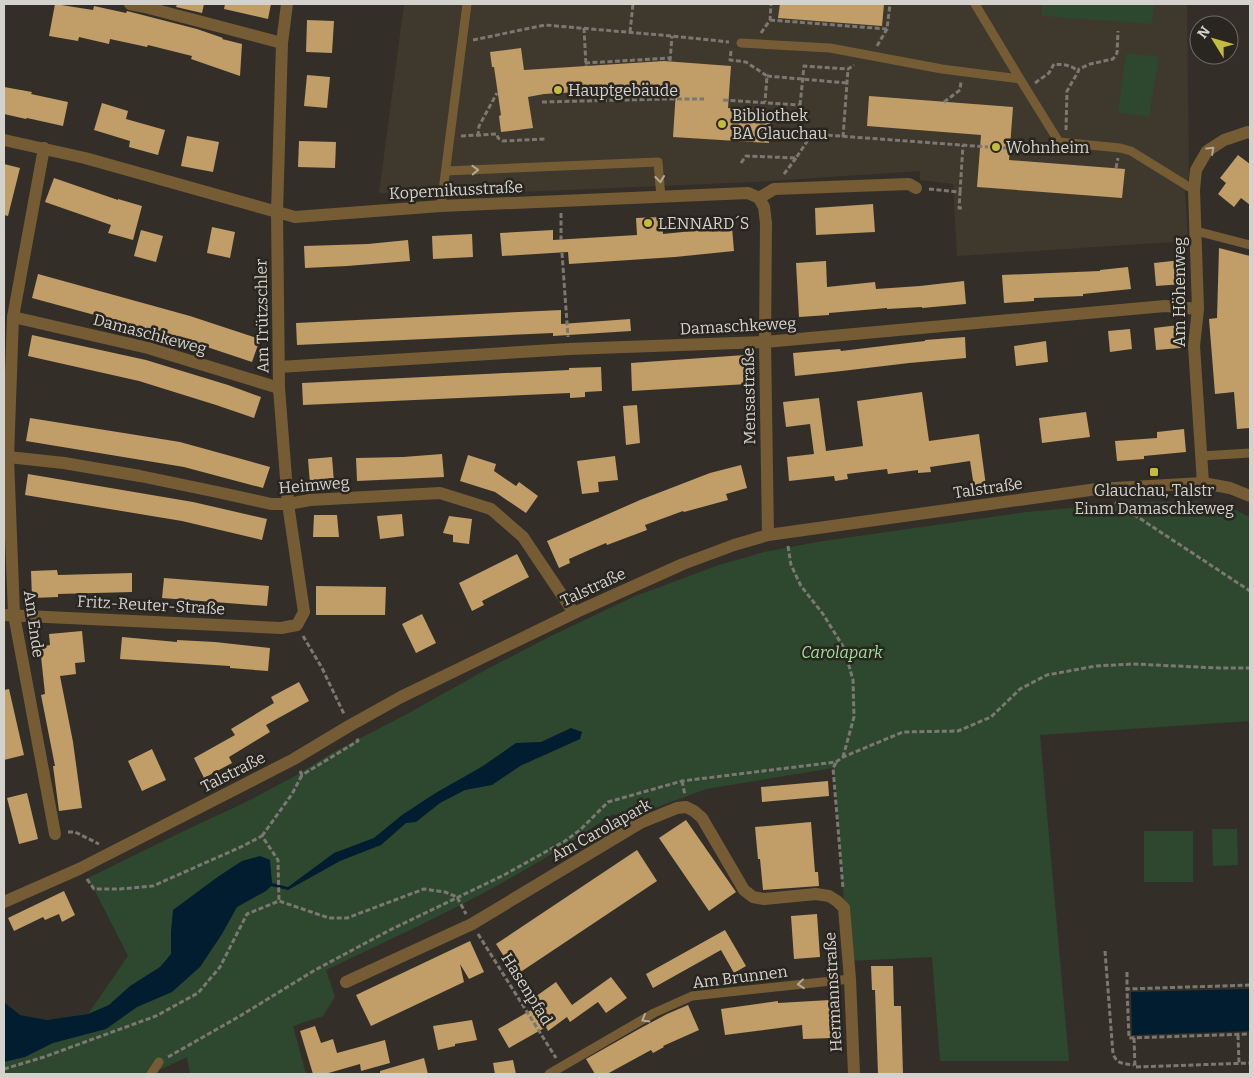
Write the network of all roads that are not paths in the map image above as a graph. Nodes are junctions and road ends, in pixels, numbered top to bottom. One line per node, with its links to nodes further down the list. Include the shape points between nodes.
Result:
1 (130, 4): 5 (street)
2 (287, 4): 5 (street, Am Trützschler)
3 (467, 4): 11 (lane)
4 (975, 4): 7 (lane)
5 (282, 43): 17 (street, Am Trützschler)
6 (741, 43): 7 (lane, via 830,48 942,69)
7 (1020, 79): 13 (lane, via 1059,142 1132,151)
8 (1250, 132): 13 (street, Am Höhenweg, one-way to 8, via 1196,170 1207,151 1224,140)
9 (4, 140): 10 (street, Kopernikusstraße)
10 (44, 148): 17 (street, Kopernikusstraße); 21 (street, Am Ende)
11 (446, 171): 14 (lane, one-way to 14, via 658,162); 16 (lane)
12 (916, 188): 15 (street, via 909,184 774,189)
13 (1194, 190): 18 (street, Am Höhenweg)
14 (661, 197): 15 (street, Kopernikusstraße, via 748,193); 16 (street, Kopernikusstraße)
15 (759, 198): 22 (street, Mensastraße, via 766,224)
16 (441, 206): 17 (street, Kopernikusstraße, via 295,217)
17 (277, 212): 23 (street, Am Trützschler)
18 (1196, 231): 19 (lane); 20 (street, Am Höhenweg)
19 (1250, 245)
20 (1198, 309): 22 (street, Damaschkeweg, via 1165,306); 26 (street, Am Höhenweg, via 1194,346)
21 (13, 317): 24 (street, Damaschkeweg, via 148,348); 27 (street, Am Ende)
22 (765, 342): 23 (street, Damaschkeweg, via 569,349); 31 (street, Mensastraße)
23 (279, 367): 24 (street, Am Trützschler)
24 (278, 388): 30 (street, Am Trützschler)
25 (1250, 453): 26 (lane)
26 (1201, 456): 28 (street, Am Höhenweg)
27 (8, 457): 30 (street, Heimweg, via 64,463 271,504); 33 (street, Am Ende)
28 (1203, 483): 29 (street, Talstraße); 31 (street, Talstraße, via 1097,490)
29 (1250, 496)
30 (288, 504): 32 (street, Heimweg, via 440,493 491,509 524,537); 34 (street, Am Trützschler, via 304,612)
31 (768, 535): 32 (street, Talstraße, via 683,564)
32 (574, 613): 36 (street, Talstraße, via 401,697 294,759 79,869)
33 (9, 615): 34 (street, Fritz-Reuter-Straße, via 281,628); 35 (street, Am Ende)
34 (297, 625)
35 (56, 834)
36 (4, 902)
37 (844, 908): 38 (street, Hermannstraße); 39 (street, Am Carolapark, via 829,896 816,894 764,900 753,897 744,890 702,818 686,807 677,808 640,823 472,924)
38 (850, 978): 42 (lane, Am Brunnen, one-way to 42, via 692,996 654,1013); 43 (street, Hermannstraße)
39 (346, 982)
40 (158, 1062): 41 (lane)
41 (151, 1074)
42 (549, 1074)
43 (854, 1074)

